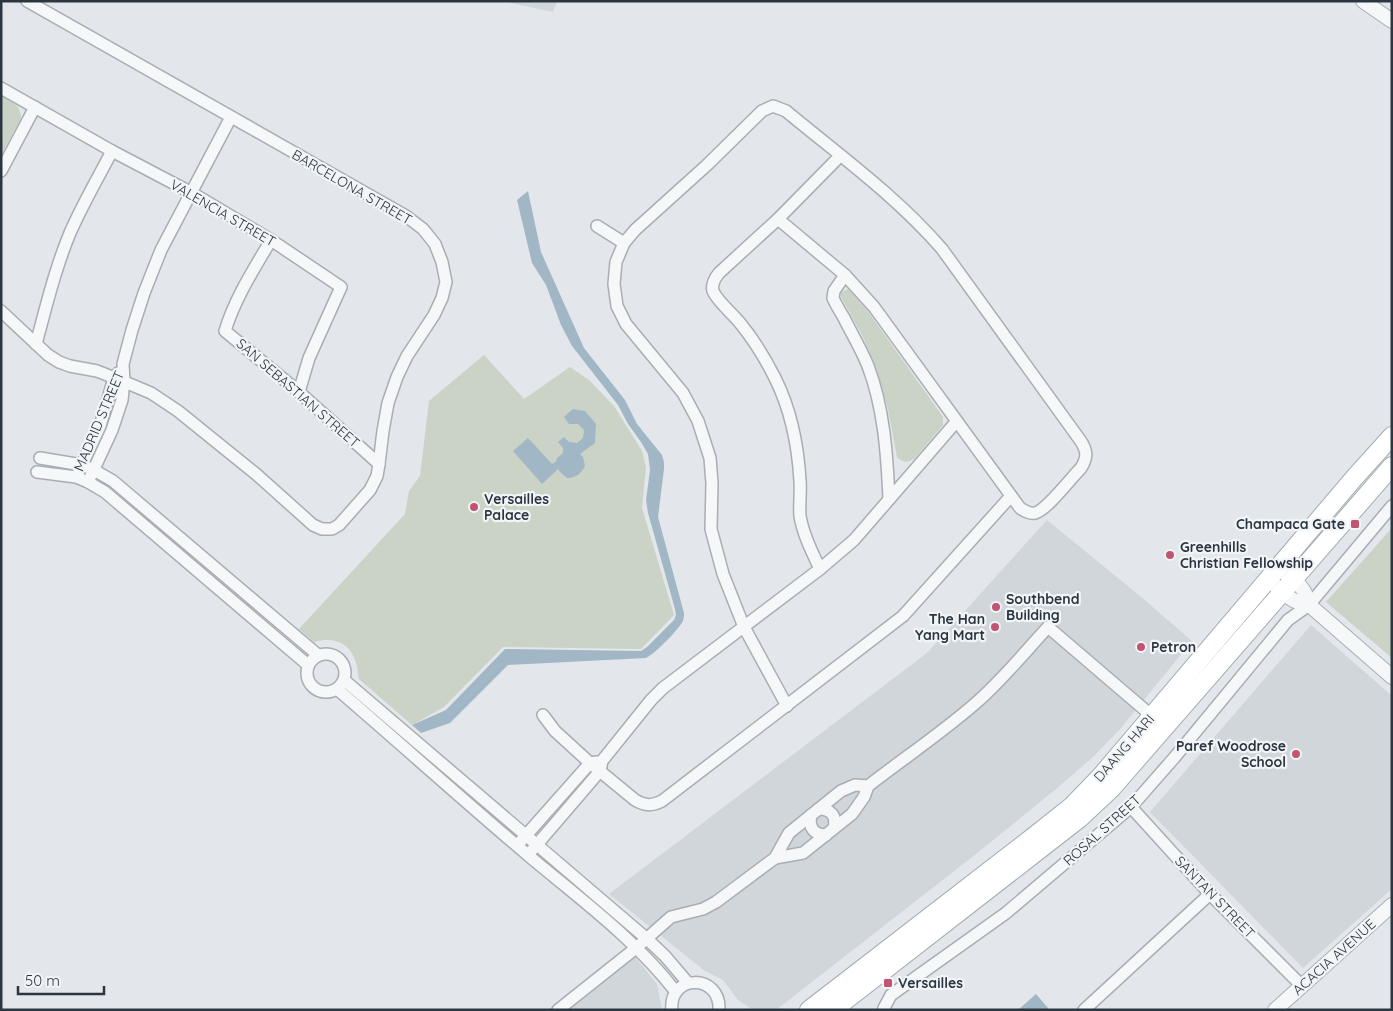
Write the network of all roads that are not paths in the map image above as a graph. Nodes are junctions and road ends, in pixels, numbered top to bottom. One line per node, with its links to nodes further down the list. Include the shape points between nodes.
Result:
1 (27, 1): 6 (street, BARCELONA STREET)
2 (1363, 1): 3 (street)
3 (1392, 21)
4 (1, 88): 5 (street, VALENCIA STREET)
5 (35, 107): 7 (street, VALENCIA STREET); 9 (street)
6 (231, 117): 10 (street, MADRID STREET); 23 (street, BARCELONA STREET, via 406,216 435,244 446,282 434,315 397,377 388,403)
7 (112, 151): 10 (street, VALENCIA STREET); 17 (street, via 70,233)
8 (840, 156): 11 (street); 14 (street, via 786,111 773,106 767,108); 30 (street, via 901,206 942,249 1085,447 1086,461 1081,468 1037,513 1027,513)
9 (1, 171)
10 (192, 193): 13 (street, VALENCIA STREET); 18 (street, MADRID STREET, via 161,250 144,293)
11 (778, 219): 15 (street); 33 (street, via 718,273 712,284 718,298 763,353 790,414 797,446 800,516)
12 (597, 226): 14 (street)
13 (271, 240): 19 (street, SAN SEBASTIAN STREET, via 225,331); 19 (street, VALENCIA STREET, via 342,287 309,358)
14 (624, 243): 36 (street, via 616,262 617,306 626,324 683,393 698,420 710,458 711,529 723,574)
15 (845, 275): 20 (street, via 874,307); 31 (street, via 834,290 833,298 868,366 881,417)
16 (1, 311): 17 (street, BARCELONA STREET)
17 (36, 344): 18 (street, BARCELONA STREET, via 59,362)
18 (119, 379): 23 (street, BARCELONA STREET, via 178,410 322,529 339,525 364,497 377,476); 24 (street, MADRID STREET); 26 (street, MADRID STREET, via 122,400)
19 (298, 392): 23 (street, SAN SEBASTIAN STREET)
20 (956, 422): 30 (street); 31 (street)
21 (1392, 436): 34 (main road, DAANG HARI)
22 (40, 458): 24 (street)
23 (380, 464)
24 (82, 465): 26 (street); 28 (street, MADRID STREET)
25 (1392, 466): 35 (main road, DAANG HARI)
26 (94, 470): 29 (street, MADRID STREET); 37 (street, via 135,499)
27 (37, 472): 28 (street)
28 (76, 477): 29 (street)
29 (88, 482): 38 (street, via 105,492)
30 (1011, 496): 41 (street, via 903,616)
31 (890, 498): 33 (street, via 854,540)
32 (1392, 506): 35 (street, ROSAL STREET)
33 (820, 569): 36 (street)
34 (1273, 574): 35 (street); 43 (main road, DAANG HARI)
35 (1298, 595): 39 (street); 46 (street, ROSAL STREET, via 1288,620); 65 (main road, DAANG HARI, via 1080,818)
36 (744, 627): 41 (street); 44 (street, via 651,700)
37 (318, 655): 38 (street); 40 (street, via 333,655 339,659 345,673)
38 (308, 665): 40 (street, via 306,673 313,688 329,692)
39 (1392, 677)
40 (341, 684): 49 (street); 50 (street)
41 (787, 706): 44 (street, via 656,805 635,800)
42 (543, 715): 44 (street, via 555,731)
43 (1152, 716): 45 (street, via 1048,627 977,701); 64 (main road, DAANG HARI, via 1072,806)
44 (597, 765): 49 (street); 51 (street)
45 (868, 786): 47 (street, via 855,785 842,791); 48 (street, via 852,814)
46 (1131, 807): 54 (street, SANTAN STREET); 66 (street, ROSAL STREET, via 1006,913 891,995)
47 (815, 812): 48 (street, via 829,810 833,814 835,818); 48 (street, via 810,825 812,830 821,835); 53 (street, via 789,833)
48 (830, 831): 53 (street, via 803,853)
49 (525, 836): 50 (street); 51 (street)
50 (517, 845): 52 (street)
51 (536, 845): 52 (street); 56 (street)
52 (528, 855): 57 (street)
53 (775, 858): 56 (street, via 716,902 702,910 670,917)
54 (1210, 894): 59 (street, SANTAN STREET); 67 (street)
55 (1392, 905): 59 (street, ACACIA AVENUE)
56 (646, 938): 57 (street); 58 (street)
57 (636, 948): 60 (street); 61 (street)
58 (688, 983): 60 (street); 63 (street, via 703,983 710,987 719,1000)
59 (1302, 986): 68 (street, ACACIA AVENUE)
60 (676, 992): 62 (street)
61 (558, 1010)
62 (672, 1010)
63 (719, 1010)
64 (809, 1010)
65 (833, 1010)
66 (885, 1010)
67 (1084, 1010)
68 (1275, 1010)

